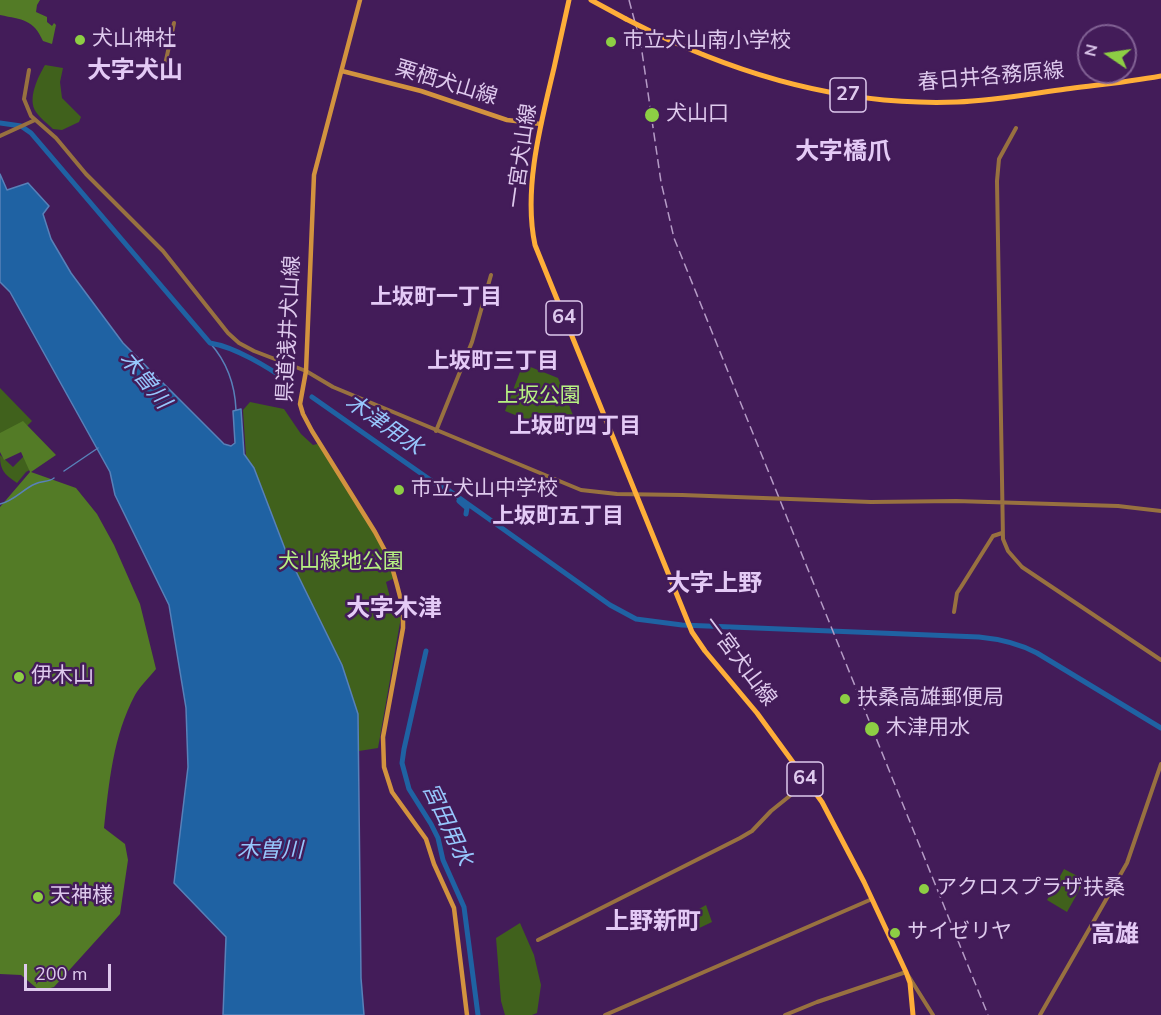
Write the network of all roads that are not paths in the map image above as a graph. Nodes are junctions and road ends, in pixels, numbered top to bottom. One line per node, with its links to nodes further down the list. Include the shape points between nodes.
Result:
1 (360, 0): 7 (main road, 県道浅井犬山線)
2 (569, 0): 10 (main road, 一宮犬山線 / 64)
3 (591, 0): 8 (main road, 春日井各務原線 / 27, bridge, via 695,52 753,74 891,101 960,102)
4 (174, 23): 5 (street)
5 (165, 65)
6 (29, 70): 9 (street, via 24,99)
7 (342, 71): 10 (main road, 栗栖犬山線, via 421,91 507,120); 14 (main road, 県道浅井犬山線, via 314,175)
8 (1161, 76)
9 (33, 122): 12 (street); 14 (street, via 56,138 163,251 228,333 254,351)
10 (541, 124): 16 (main road, 一宮犬山線 / 64, via 530,203 535,245)
11 (1016, 128): 17 (street, via 999,159 997,181)
12 (0, 136)
13 (491, 275): 15 (street, via 472,342)
14 (306, 371): 15 (street, via 333,387); 27 (main road, 県道浅井犬山線, via 300,398 303,414 375,532 390,560 397,585 403,628 383,738 384,767 392,792 426,838 451,901)
15 (436, 430): 16 (street, via 581,490)
16 (636, 495): 17 (street, bridge); 23 (main road, 一宮犬山線 / 64, via 692,632)
17 (1001, 504): 18 (street, via 1118,506); 19 (street)
18 (1161, 511)
19 (1002, 533): 20 (street, via 993,536 957,593); 21 (street, via 1008,551 1022,567)
20 (954, 612)
21 (1161, 660)
22 (1161, 764): 32 (street, via 1127,863)
23 (807, 782): 24 (main road, 一宮犬山線 / 64, via 830,814); 25 (street, via 752,831)
24 (872, 899): 26 (main road, 一宮犬山線 / 64); 28 (street)
25 (538, 940)
26 (906, 972): 29 (street); 30 (main road, 一宮犬山線 / 64); 31 (street)
27 (467, 1015)
28 (605, 1015)
29 (785, 1015)
30 (913, 1015)
31 (933, 1015)
32 (1040, 1015)

